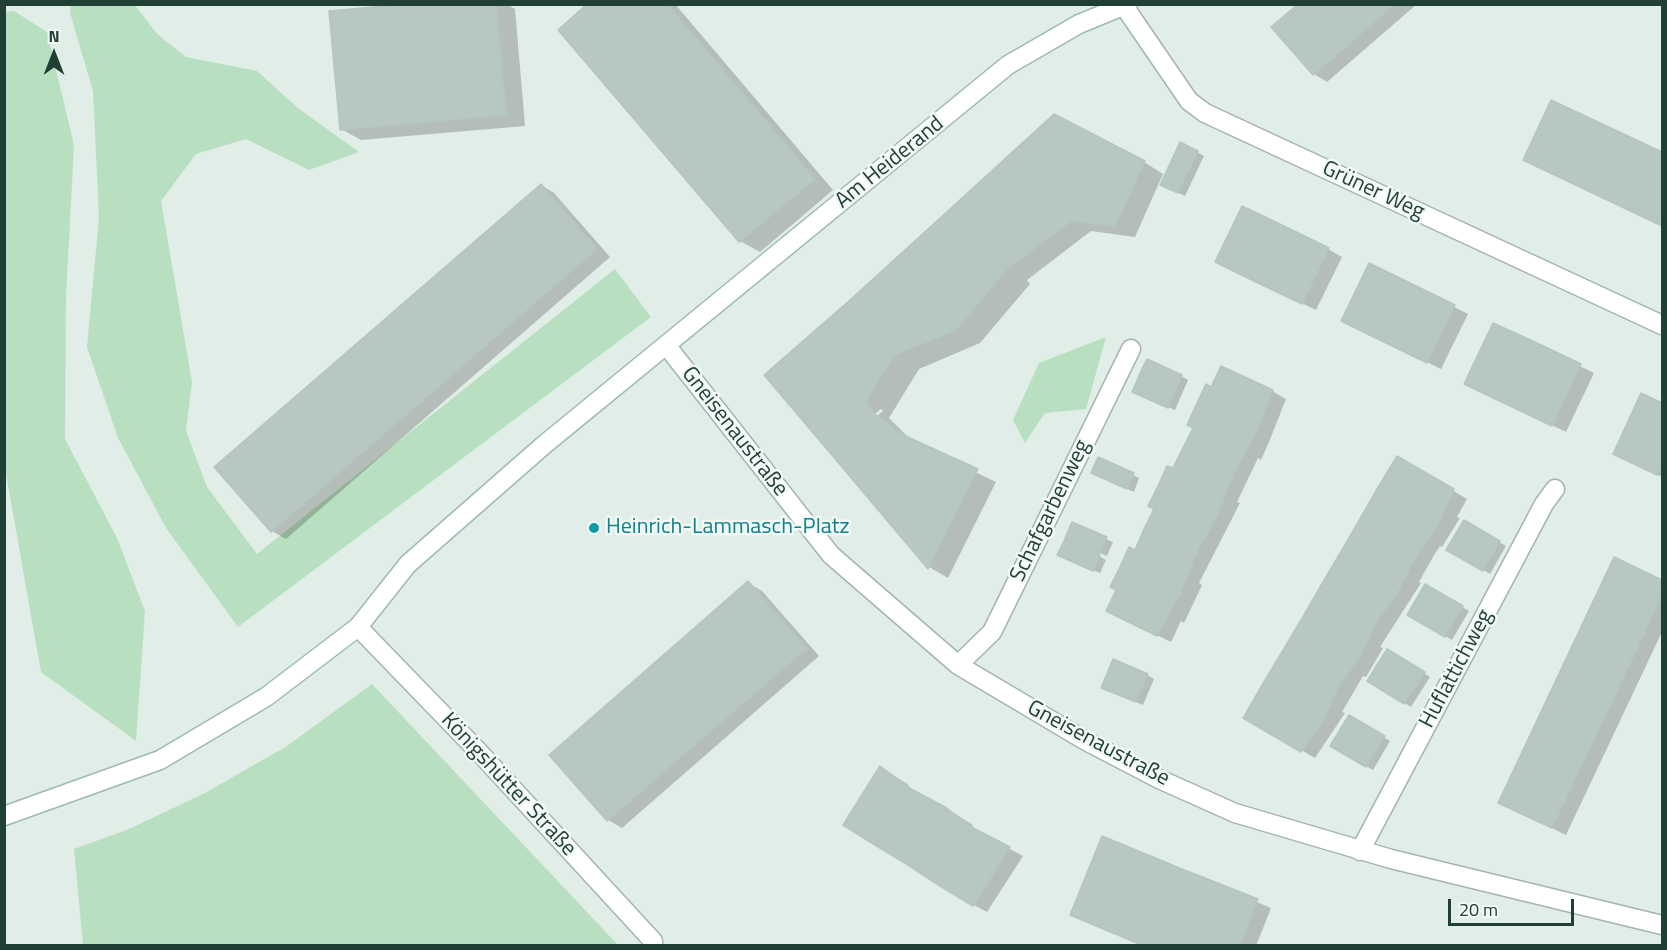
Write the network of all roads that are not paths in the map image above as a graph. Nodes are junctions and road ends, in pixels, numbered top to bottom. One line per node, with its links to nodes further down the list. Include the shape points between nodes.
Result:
1 (1126, 5): 2 (street, Grüner Weg, via 1189,101 1205,113); 3 (street, Am Heiderand, via 1079,24 1008,65)
2 (1662, 325)
3 (666, 345): 6 (street, via 408,564); 7 (street, Gneisenaustraße, via 831,555)
4 (1131, 349): 7 (street, Schafgarbenweg, via 992,632)
5 (1555, 489): 9 (street, Huflattichweg)
6 (358, 627): 8 (street, via 266,697 160,760); 11 (street, Königshütter Straße, via 478,751 653,941)
7 (958, 665): 9 (street, Gneisenaustraße, via 1159,779 1234,813)
8 (4, 816)
9 (1360, 851): 10 (street, Gneisenaustraße)
10 (1662, 925)
11 (652, 945)

